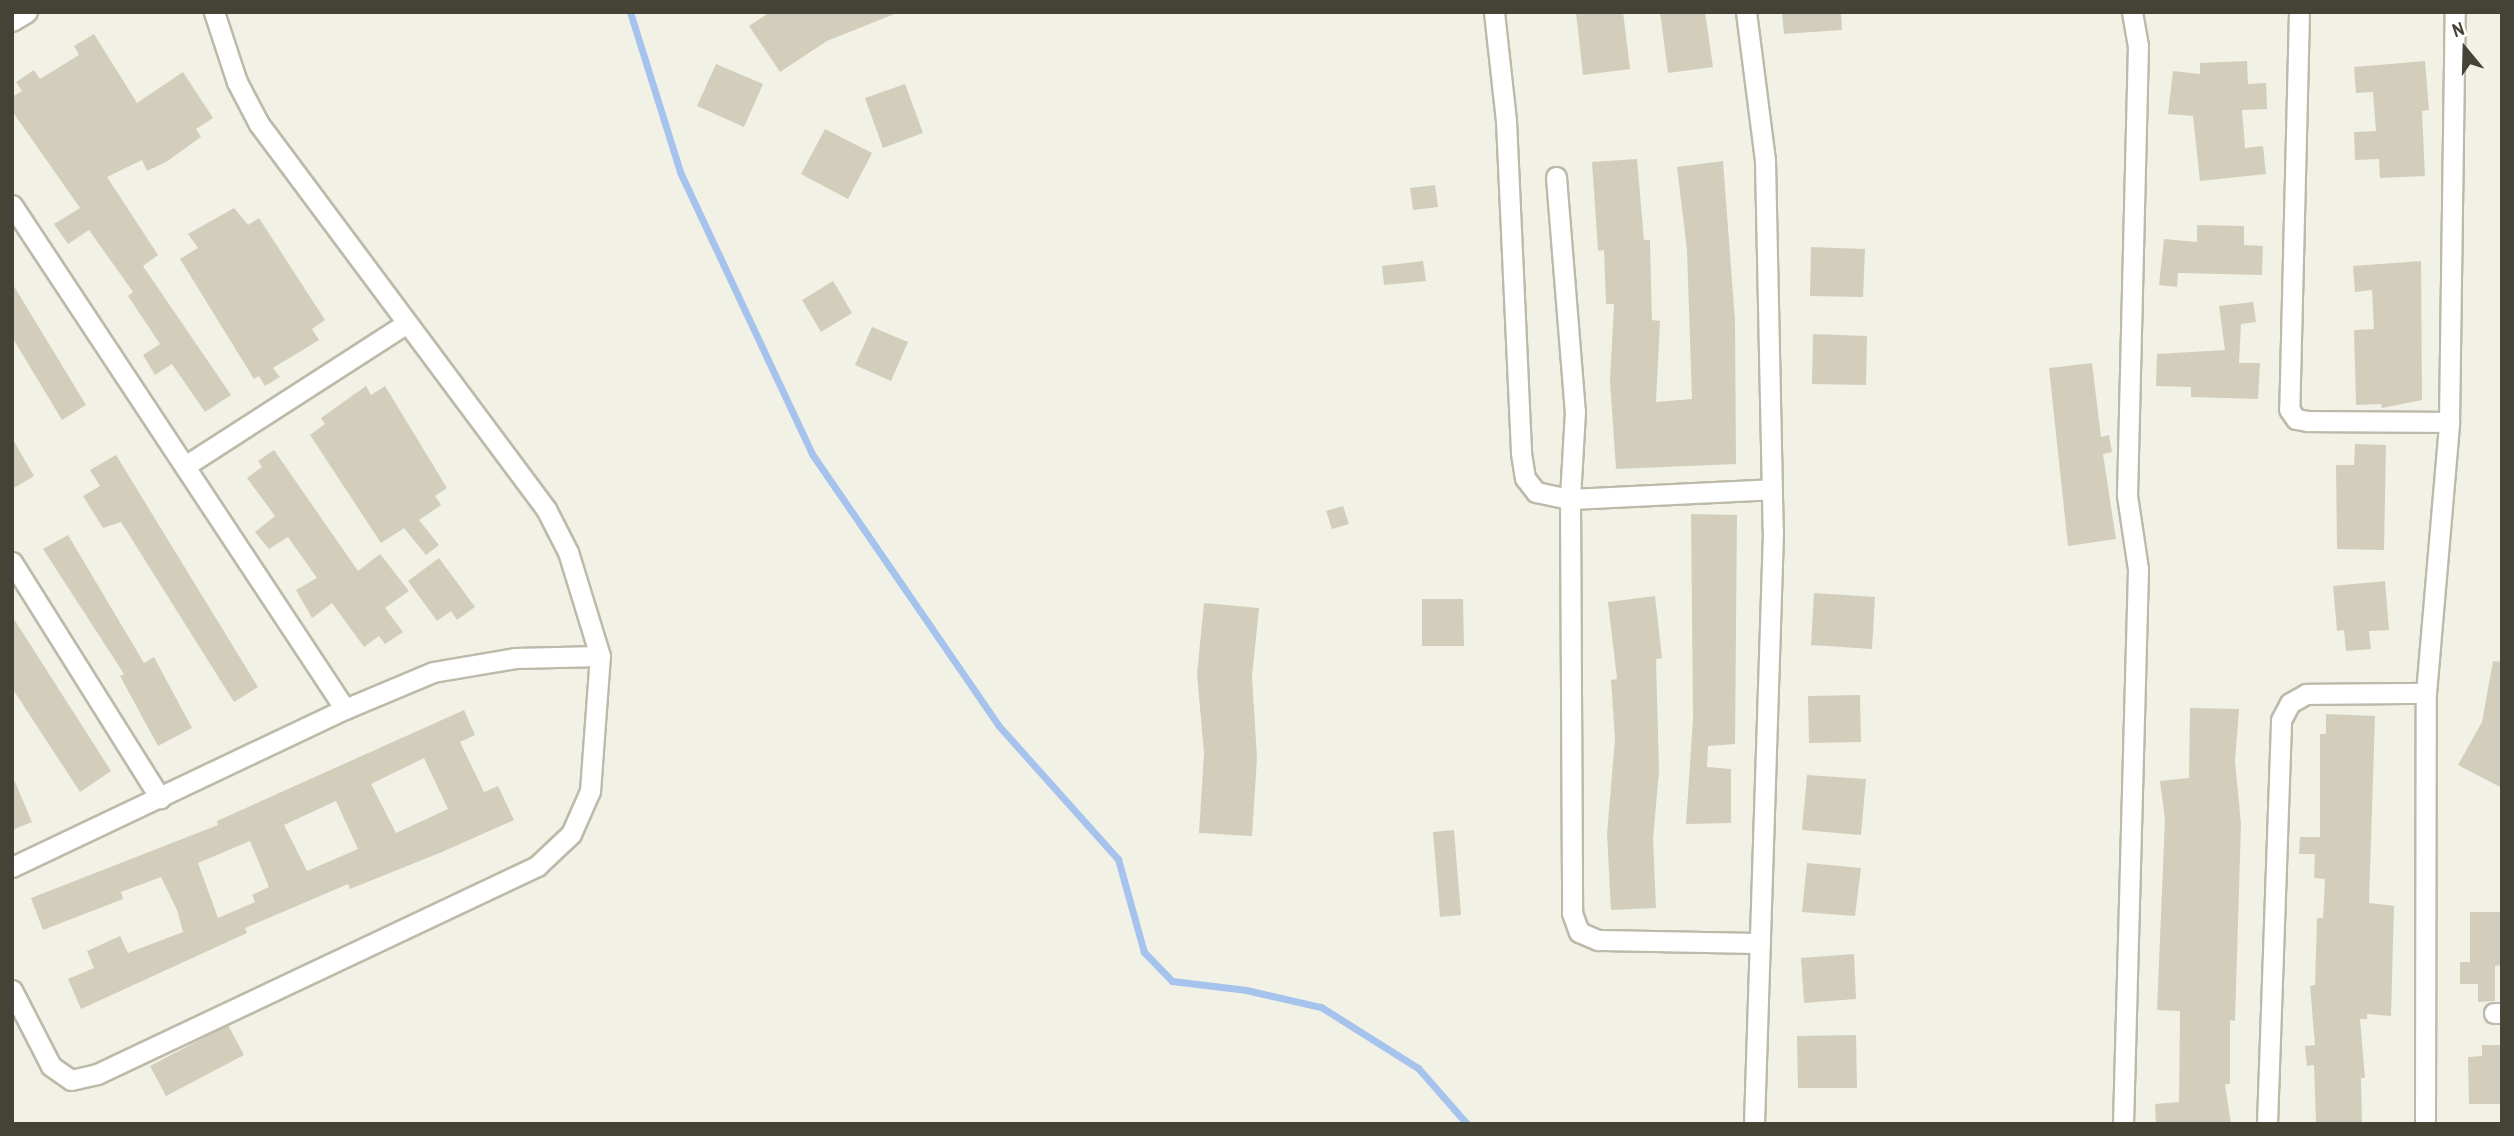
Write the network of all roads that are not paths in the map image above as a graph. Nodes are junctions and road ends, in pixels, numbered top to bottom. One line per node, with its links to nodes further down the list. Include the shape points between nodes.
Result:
1 (27, 12): 8 (street)
2 (214, 12): 11 (street, via 237,82 259,124)
3 (1494, 12): 15 (street, via 1506,121 1521,453 1525,478 1536,492)
4 (1746, 12): 14 (street, via 1765,161)
5 (2132, 12): 25 (street, via 2138,46 2127,495 2138,569)
6 (2299, 12): 12 (street, via 2289,409 2296,419 2307,421)
7 (2455, 12): 12 (street)
8 (12, 21)
9 (1556, 177): 15 (street, via 1575,411)
10 (12, 205): 13 (street)
11 (407, 323): 13 (street); 17 (street, via 546,509 568,552)
12 (2449, 422): 18 (street)
13 (185, 466): 19 (street)
14 (1772, 489): 15 (street); 22 (street)
15 (1570, 499): 22 (street, via 1572,913 1579,932 1598,940)
16 (12, 562): 20 (street)
17 (600, 656): 19 (street, via 515,658 433,672); 23 (street, via 590,791 571,834 537,866 97,1074 71,1080 51,1066)
18 (2426, 693): 26 (street, via 2306,694 2290,703 2281,720); 27 (street)
19 (345, 709): 20 (street)
20 (160, 798): 21 (street)
21 (12, 867)
22 (1760, 943): 24 (street)
23 (12, 990)
24 (1754, 1124)
25 (2123, 1124)
26 (2267, 1124)
27 (2425, 1124)

